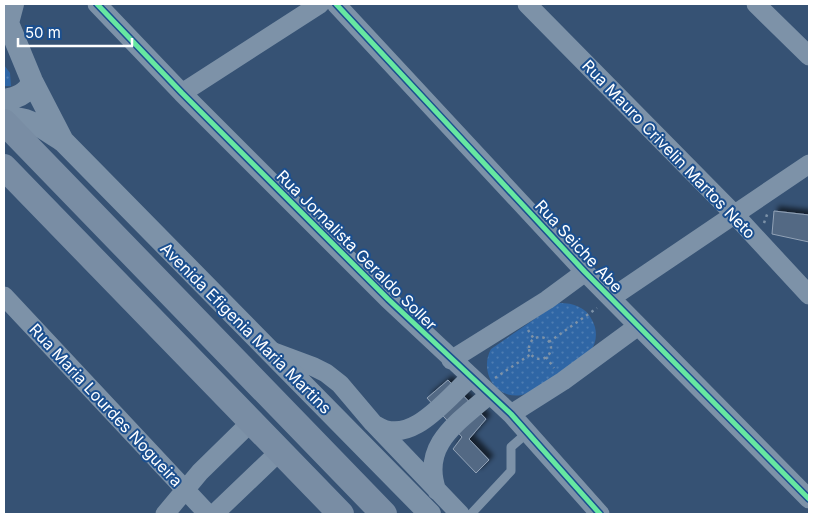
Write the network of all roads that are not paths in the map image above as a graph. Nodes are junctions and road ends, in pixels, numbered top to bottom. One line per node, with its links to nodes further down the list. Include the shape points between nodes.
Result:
1 (13, 4): 8 (street, via 8,23)
2 (97, 4): 9 (street, Rua Jornalista Geraldo Soller)
3 (320, 4): 9 (street)
4 (336, 4): 16 (street, Rua Seiche Abe)
5 (527, 4): 15 (street, Rua Mauro Crivelin Martos Neto)
6 (756, 4): 7 (street)
7 (809, 56)
8 (32, 81): 10 (street, via 22,94); 12 (street)
9 (182, 93): 22 (street, Rua Jornalista Geraldo Soller)
10 (4, 100)
11 (4, 121): 12 (street, via 11,118 25,120); 36 (main road)
12 (63, 141): 21 (street, Avenida Efigenia Maria Martins)
13 (809, 164): 15 (street)
14 (4, 167): 25 (main road)
15 (734, 214): 17 (street, Rua Mauro Crivelin Martos Neto); 19 (street)
16 (585, 272): 19 (street, Rua Seiche Abe); 22 (street)
17 (809, 295)
18 (4, 296): 29 (street, Rua Maria Lourdes Nogueira)
19 (610, 298): 20 (street, Rua Seiche Abe)
20 (638, 326): 24 (street); 31 (street, Rua Seiche Abe)
21 (270, 351): 26 (street, via 326,373 340,384); 37 (street, Avenida Efigenia Maria Martins)
22 (451, 360): 23 (street, Rua Jornalista Geraldo Soller)
23 (480, 387): 24 (street, Rua Jornalista Geraldo Soller); 26 (street, via 413,428 395,432 383,430); 30 (street, via 441,440 433,465)
24 (511, 414): 27 (street, Rua Jornalista Geraldo Soller)
25 (251, 422): 28 (main road); 29 (street)
26 (373, 423): 30 (street)
27 (528, 433): 39 (lane, via 511,447 511,472); 40 (street, Rua Jornalista Geraldo Soller)
28 (280, 451): 34 (street); 35 (main road)
29 (186, 489): 32 (street); 33 (street, Rua Maria Lourdes Nogueira)
30 (437, 491): 38 (street)
31 (809, 499)
32 (165, 514)
33 (208, 514)
34 (214, 514)
35 (341, 514)
36 (384, 514)
37 (430, 514)
38 (460, 514)
39 (471, 514)
40 (600, 514)

